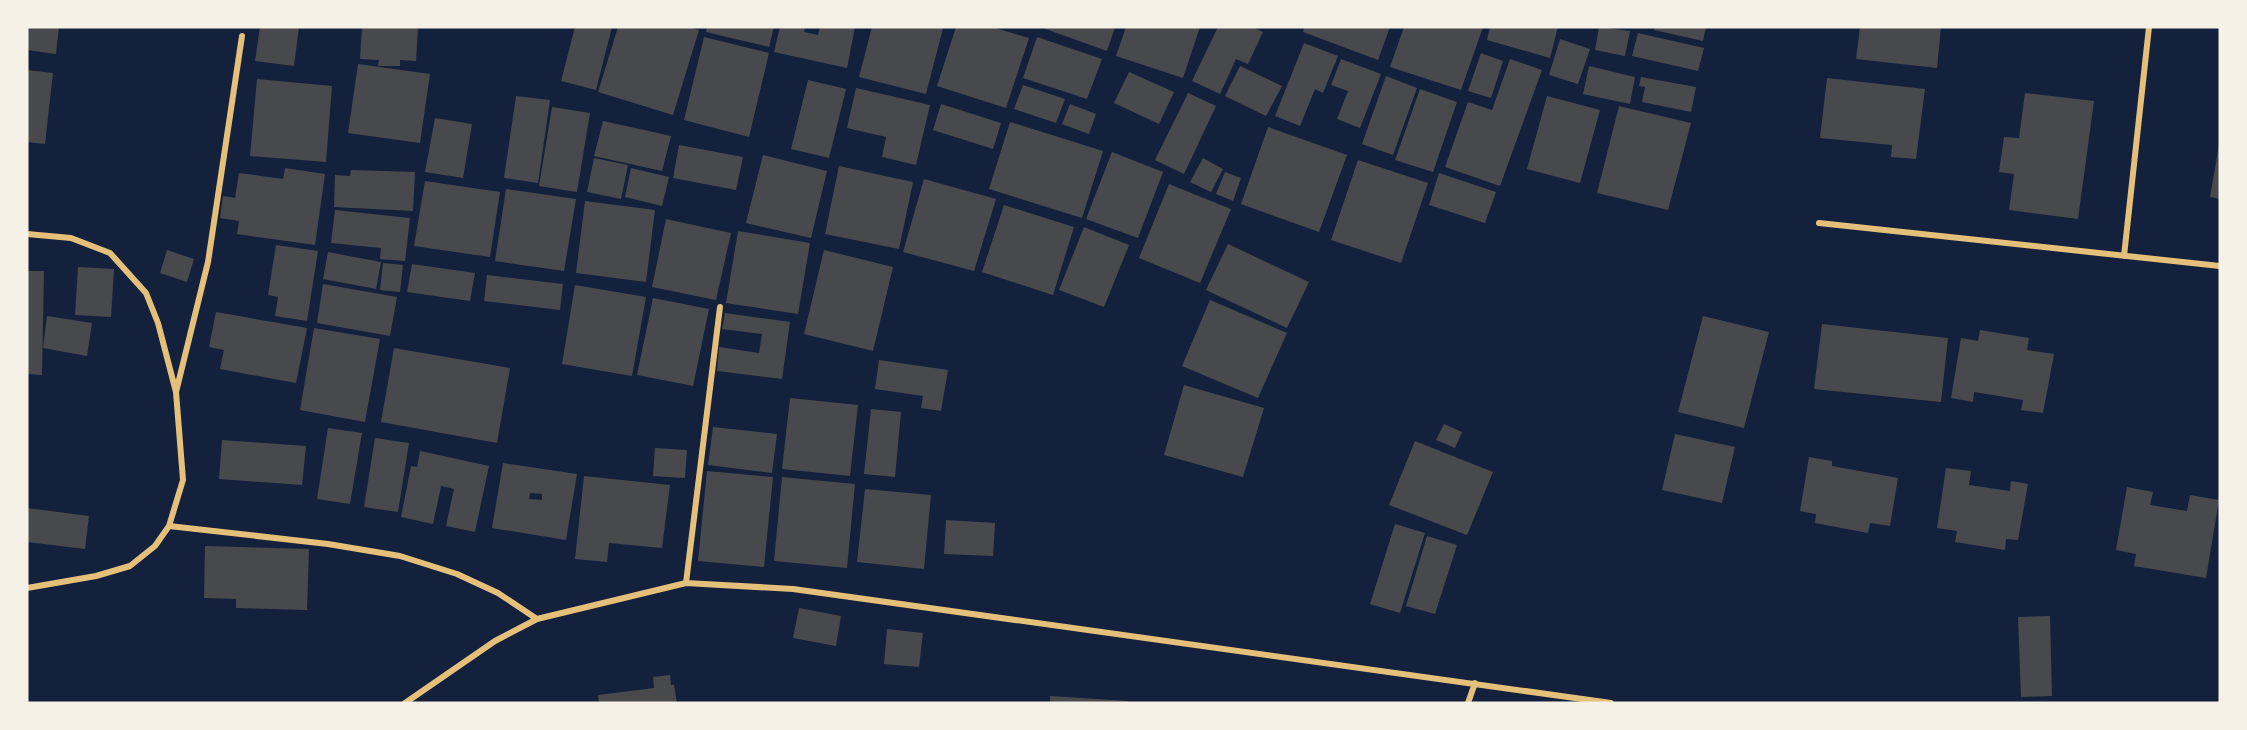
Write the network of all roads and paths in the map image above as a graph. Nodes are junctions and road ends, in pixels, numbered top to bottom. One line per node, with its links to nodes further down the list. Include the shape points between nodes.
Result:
1 (2150, 27): 5 (street)
2 (242, 36): 8 (street, via 208,262)
3 (1820, 224): 5 (street)
4 (27, 234): 8 (street, via 71,238 110,253 146,293)
5 (2124, 256): 6 (street)
6 (2220, 266)
7 (720, 307): 10 (street)
8 (176, 392): 9 (street, via 183,480)
9 (169, 526): 11 (street, via 155,546 130,566); 12 (street, via 400,556 457,574 498,593)
10 (686, 583): 12 (street); 13 (street, via 793,589)
11 (27, 588)
12 (537, 620): 14 (street, via 495,642)
13 (1475, 683): 15 (street); 16 (street)
14 (405, 703)
15 (1468, 703)
16 (1611, 703)

